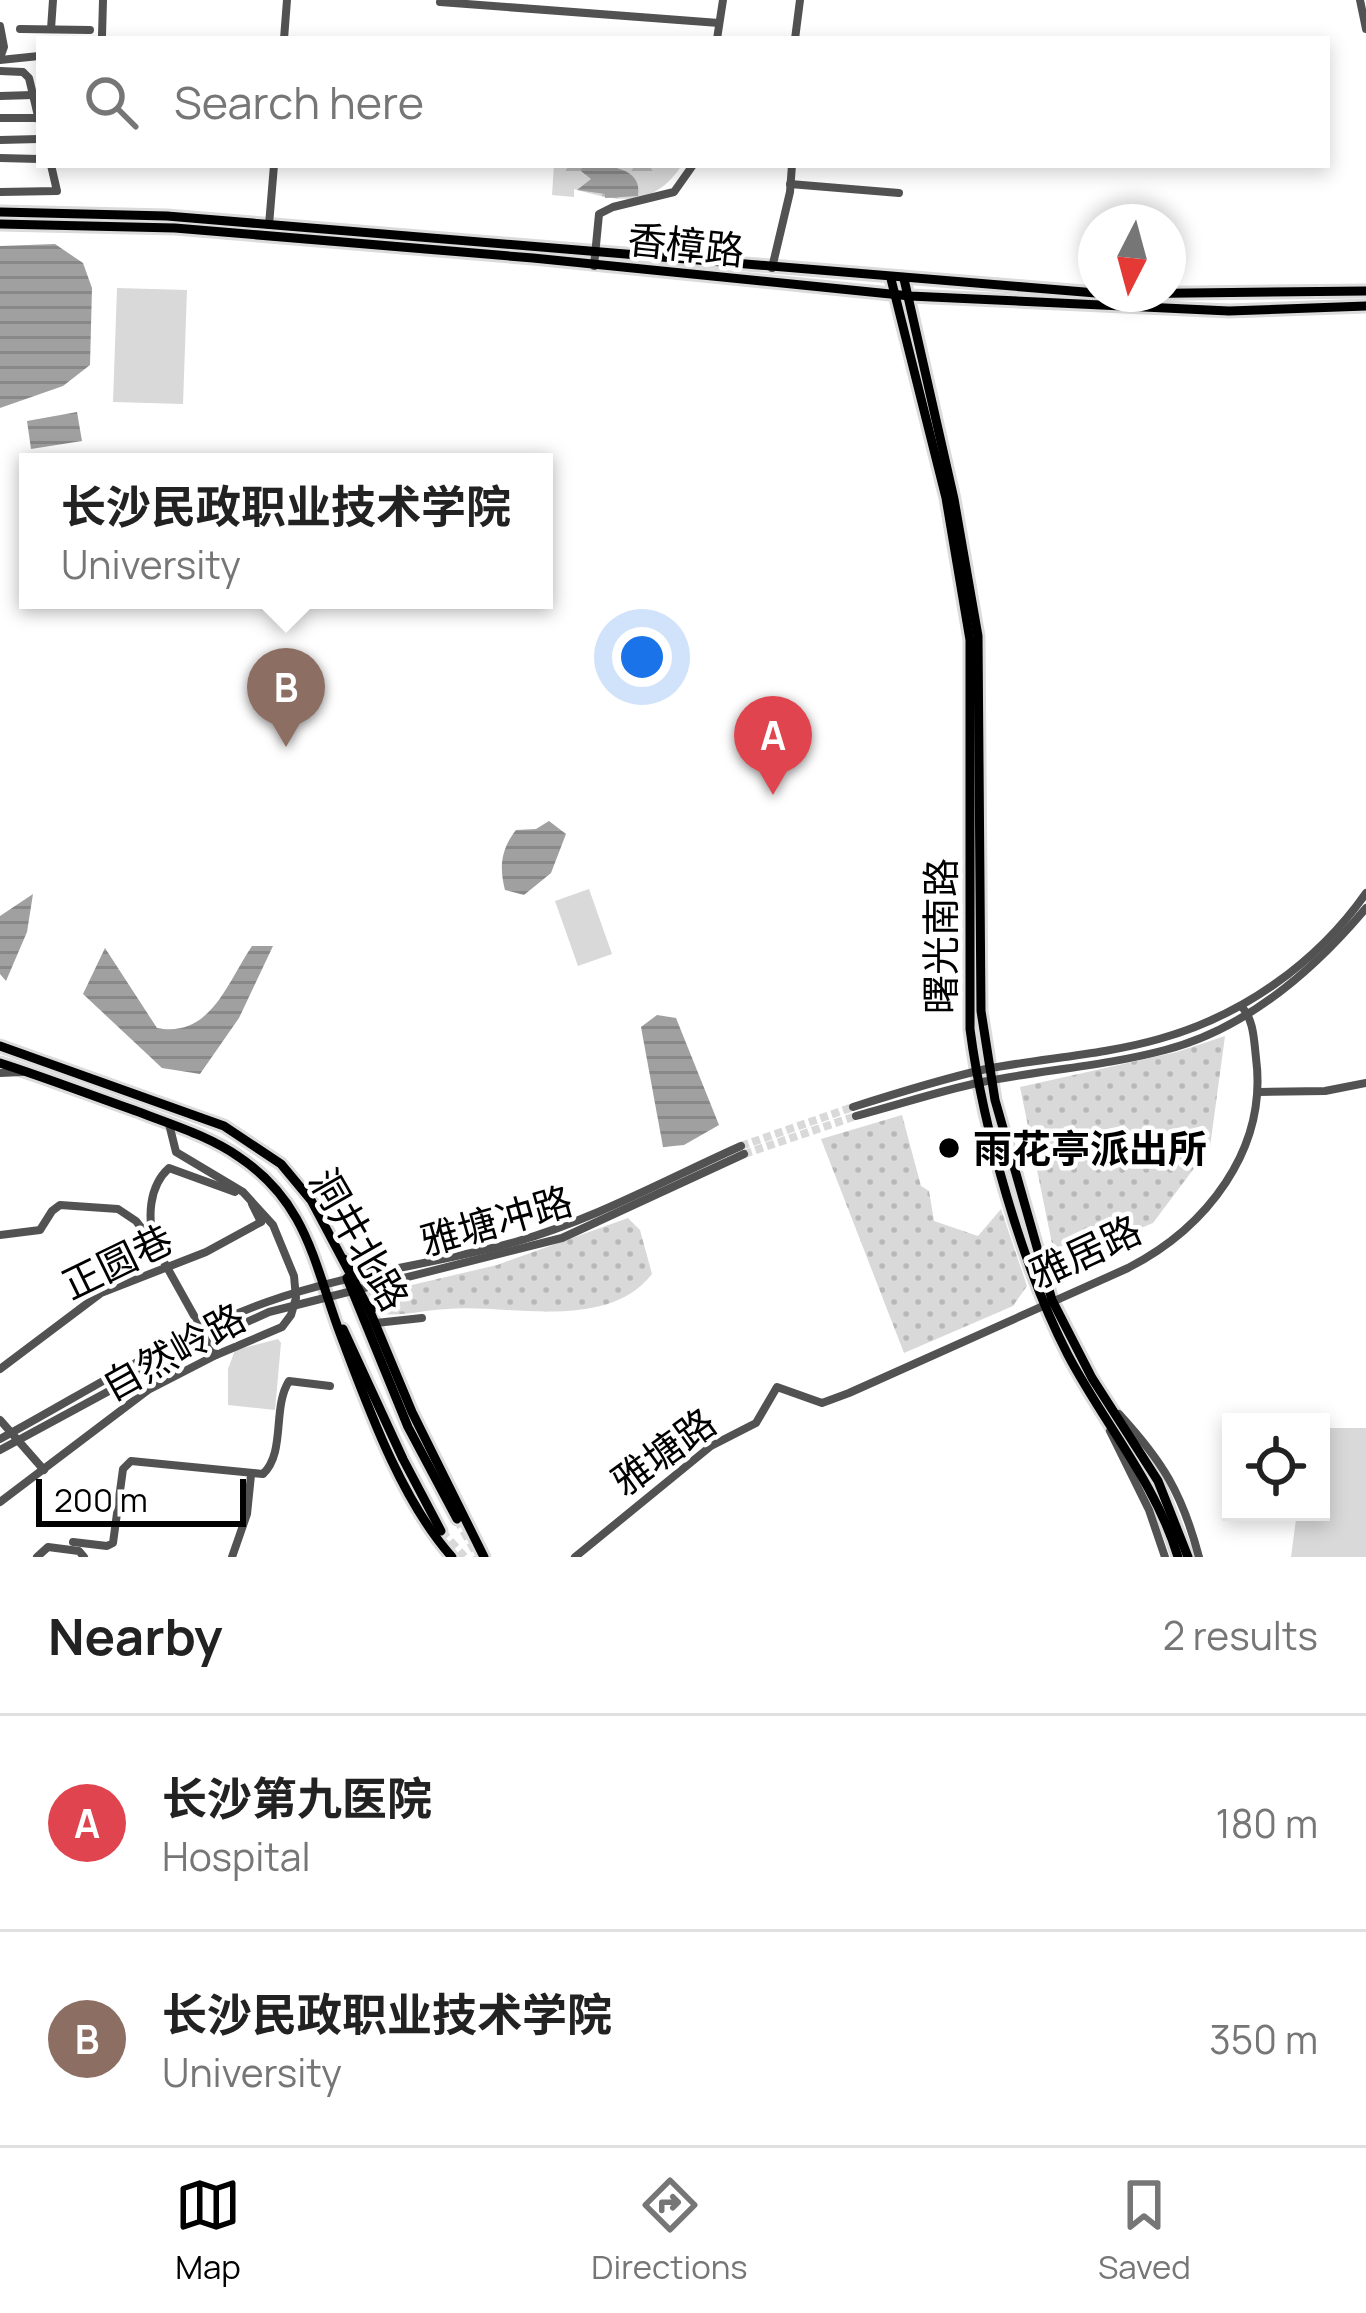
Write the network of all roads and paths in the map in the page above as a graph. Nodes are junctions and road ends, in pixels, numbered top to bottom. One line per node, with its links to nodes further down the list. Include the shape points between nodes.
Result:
1 (53, 0): 11 (street)
2 (104, 0): 14 (street)
3 (287, 0): 15 (street)
4 (723, 0): 8 (street)
5 (800, 0): 17 (street)
6 (1360, 0): 12 (street)
7 (440, 2): 8 (street)
8 (719, 22): 16 (street)
9 (0, 26): 19 (street)
10 (20, 29): 11 (street)
11 (51, 29): 13 (street)
12 (1366, 29)
13 (90, 30)
14 (102, 35)
15 (284, 36)
16 (717, 36)
17 (795, 36)
18 (36, 56): 19 (street)
19 (0, 59)
20 (0, 71): 21 (street, via 23,71)
21 (33, 94): 22 (street); 23 (street)
22 (0, 96)
23 (36, 106)
24 (0, 118): 25 (street)
25 (36, 119)
26 (36, 139): 27 (street)
27 (0, 140)
28 (0, 158): 29 (street)
29 (36, 159)
30 (51, 168): 35 (street, via 57,190)
31 (274, 168): 39 (street)
32 (690, 168): 40 (street, via 674,192 599,214)
33 (792, 168): 34 (street)
34 (790, 184): 36 (street); 42 (street)
35 (0, 192)
36 (899, 194)
37 (0, 212): 39 (main road, 香樟路)
38 (0, 224): 41 (main road, 香樟路, via 142,226)
39 (269, 225): 40 (main road, 香樟路)
40 (596, 251): 41 (street); 42 (main road, 香樟路)
41 (594, 266): 47 (main road, 香樟路)
42 (772, 268): 43 (main road, 香樟路)
43 (891, 279): 44 (main road, 香樟路); 47 (main road, 曙光南路)
44 (904, 279): 46 (main road, 香樟路); 48 (main road, 曙光南路)
45 (1366, 291): 49 (main road)
46 (1078, 292)
47 (894, 295): 48 (main road, 香樟路); 59 (main road, 曙光南路, via 946,498 970,640)
48 (910, 296): 50 (main road, 香樟路, via 1229,311); 58 (main road, 曙光南路, via 978,636 981,1011)
49 (1186, 296)
50 (1366, 306)
51 (1366, 893): 53 (street, via 1322,946)
52 (1366, 908): 53 (street, via 1327,955)
53 (1245, 1010): 58 (street, via 1209,1035 1162,1051); 61 (street, 雅居路)
54 (0, 1046): 68 (main road, 洞井北路, via 245,1136 300,1185)
55 (0, 1063): 56 (main road, 洞井北路)
56 (29, 1072): 57 (street); 63 (main road, 洞井北路)
57 (0, 1073)
58 (990, 1075): 59 (street); 74 (main road, 曙光南路)
59 (976, 1078): 62 (street); 74 (main road, 曙光南路)
60 (1366, 1083): 61 (street)
61 (1258, 1092): 74 (street, 雅居路, via 1239,1159 1202,1216 1150,1257)
62 (855, 1112)
63 (169, 1124): 65 (street, 自然岭路, via 176,1152 243,1192); 72 (main road, 洞井北路, via 239,1156 266,1180 297,1215)
64 (742, 1150): 70 (street, 雅塘冲路, via 558,1228)
65 (265, 1220): 67 (street, via 240,1193 170,1168 153,1195); 69 (street, 正圆巷); 73 (street, 自然岭路, via 285,1248)
66 (0, 1235): 67 (street, via 40,1230 60,1205 118,1210)
67 (154, 1244): 69 (street)
68 (340, 1256): 70 (main road); 71 (main road, 洞井北路)
69 (167, 1267): 79 (street); 81 (street, 正圆巷, via 101,1293)
70 (386, 1276): 71 (street, 雅塘冲路); 78 (main road, via 374,1297)
71 (353, 1284): 72 (street, 雅塘冲路); 78 (main road, 洞井北路); 92 (main road, via 408,1427)
72 (327, 1290): 73 (street, 雅塘冲路); 75 (street, 雅塘冲路); 76 (main road, 洞井北路)
73 (296, 1293): 75 (street, 自然岭路); 79 (street, 雅塘冲路)
74 (1049, 1302): 83 (street, 雅居路, via 822,1403); 84 (main road, 曙光南路, via 1068,1354)
75 (294, 1305): 79 (street, 雅塘冲路); 80 (street, 自然岭路, via 282,1327)
76 (334, 1314): 93 (main road); 98 (main road, 洞井北路, via 415,1503)
77 (422, 1318): 78 (street)
78 (375, 1322): 99 (main road, 洞井北路)
79 (204, 1334): 80 (street); 86 (street, 雅塘冲路)
80 (216, 1354): 89 (street, 自然岭路, via 148,1390)
81 (0, 1370)
82 (330, 1386): 90 (street, via 289,1381 280,1395 273,1462)
83 (777, 1387): 100 (street, 雅塘路, via 756,1423 711,1446)
84 (1108, 1411): 101 (street); 102 (main road, 曙光南路); 103 (main road, 曙光南路, via 1159,1481); 104 (street, via 1163,1466)
85 (0, 1420): 86 (street)
86 (15, 1437): 87 (street, 雅塘冲路); 88 (street, 雅塘冲路); 89 (street)
87 (0, 1439)
88 (0, 1450)
89 (44, 1470): 91 (street, 自然岭路)
90 (251, 1475): 94 (street, via 131,1461 123,1469 113,1543); 97 (street)
91 (0, 1502)
92 (457, 1519)
93 (441, 1531)
94 (73, 1542)
95 (37, 1557): 96 (street, via 48,1547)
96 (84, 1557)
97 (232, 1557)
98 (452, 1557)
99 (484, 1557)
100 (575, 1557)
101 (1165, 1557)
102 (1178, 1557)
103 (1188, 1557)
104 (1199, 1557)

